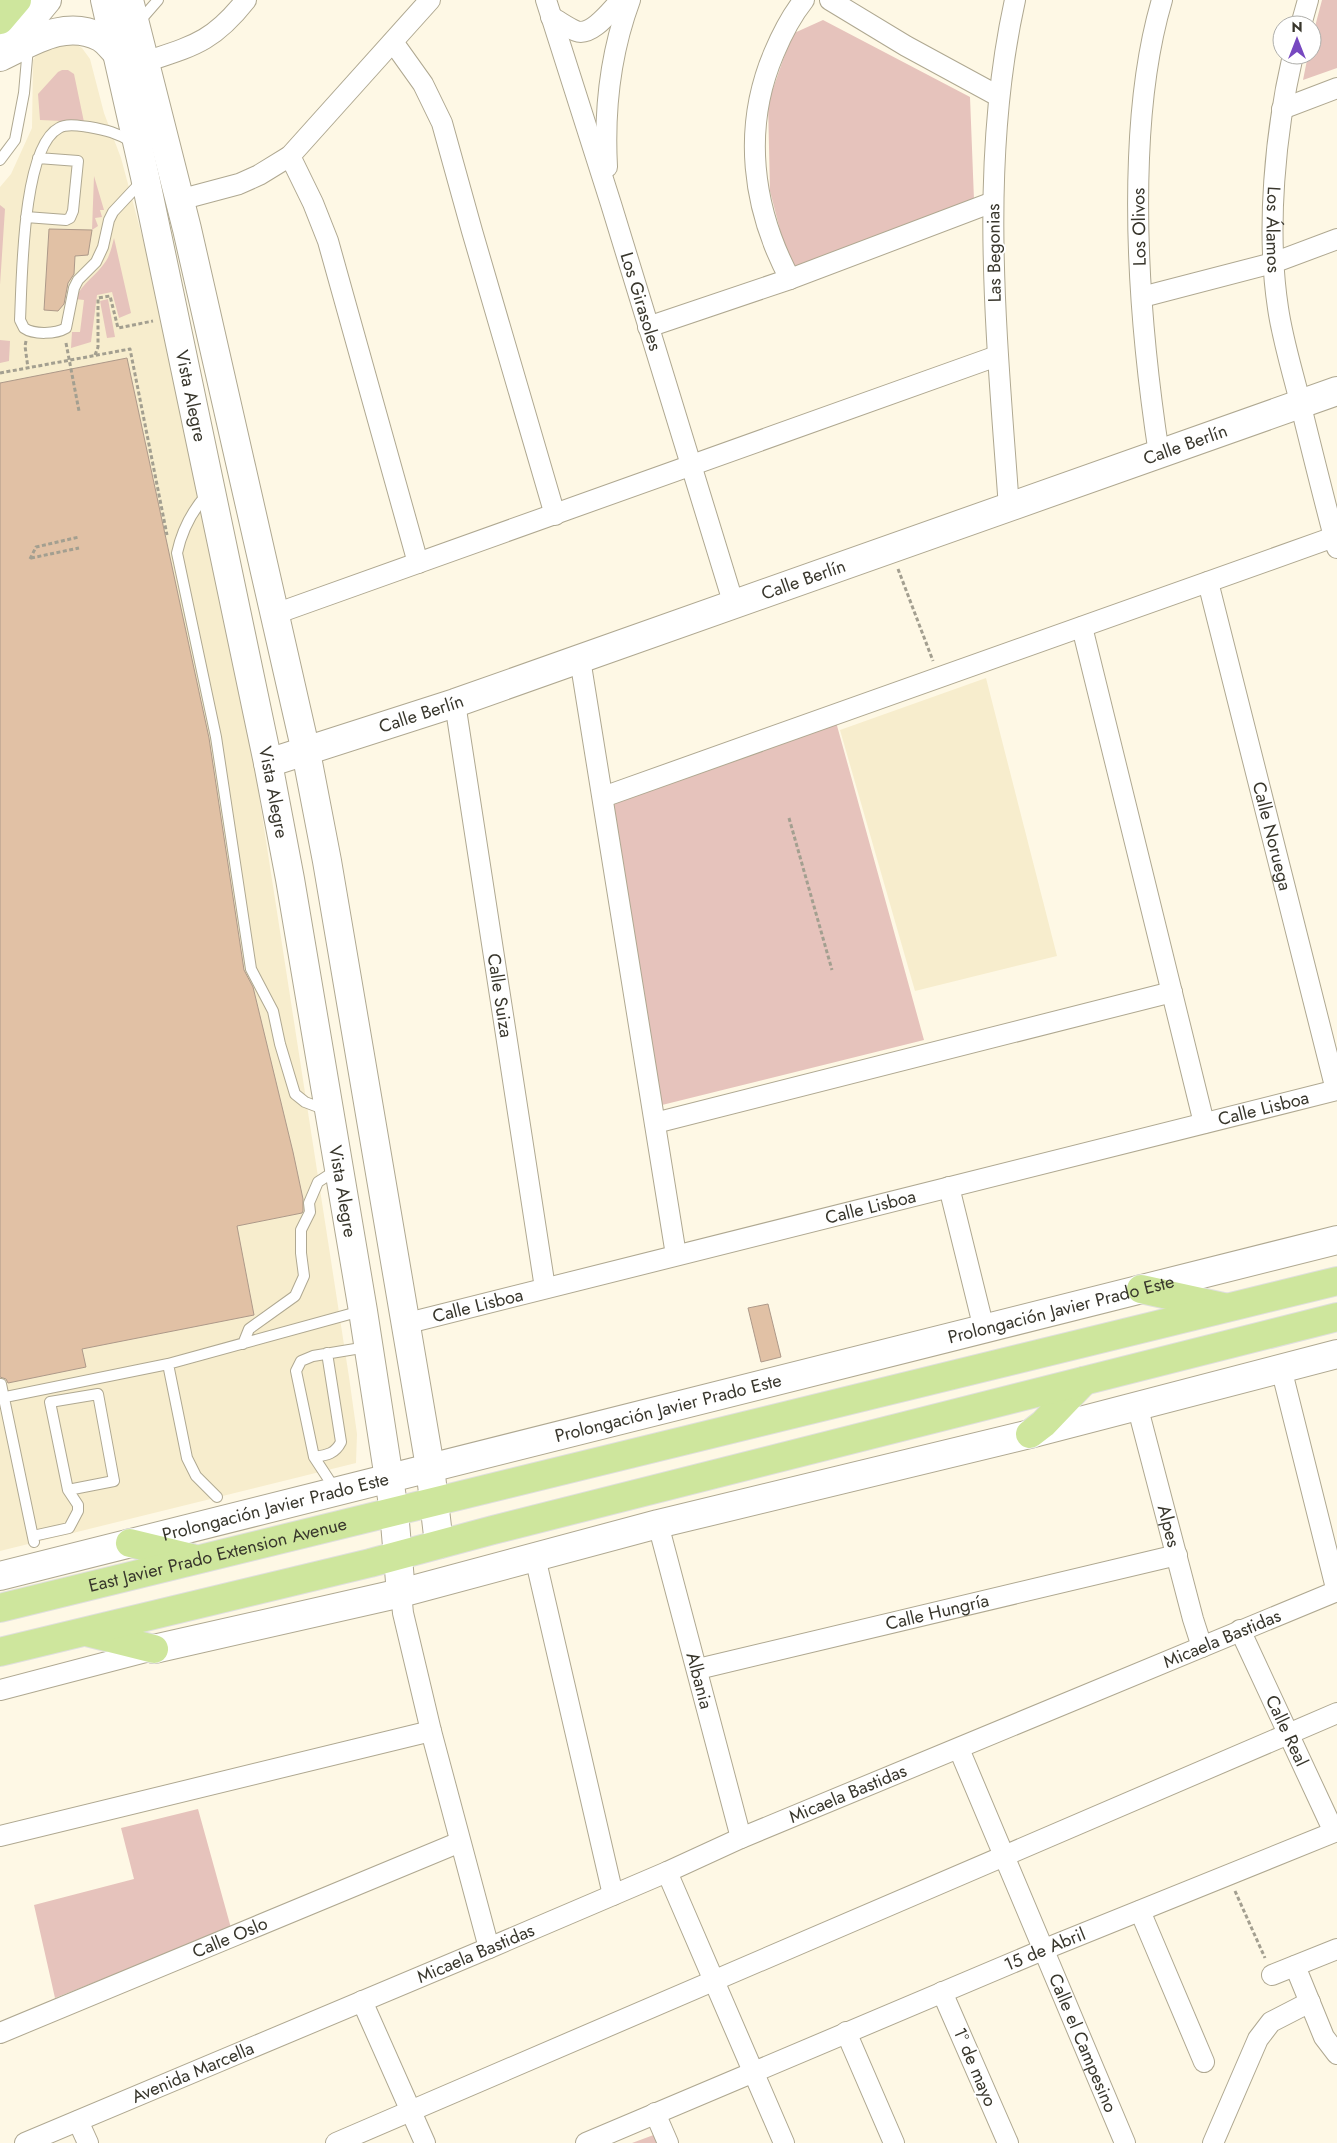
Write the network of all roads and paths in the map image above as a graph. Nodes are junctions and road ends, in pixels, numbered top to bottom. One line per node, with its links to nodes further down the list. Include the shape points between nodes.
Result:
1 (17, 0): 17 (main road)
2 (47, 0): 21 (street)
3 (106, 0): 20 (street, Vista Alegre)
4 (158, 0): 15 (lane)
5 (246, 0): 22 (street, via 223,26 202,42)
6 (430, 0): 18 (street)
7 (621, 0): 14 (street, via 584,32 577,32)
8 (630, 0): 34 (street, via 618,38 608,93 606,148)
9 (804, 0): 38 (street, via 770,62 755,128 758,195 771,238)
10 (830, 0): 25 (street)
11 (1015, 0): 25 (street, Las Begonias)
12 (1308, 0): 16 (street)
13 (1156, 2): 39 (street, Los Olivos, via 1140,127 1138,227)
14 (549, 8): 34 (street, Los Girasoles)
15 (132, 13): 22 (street, Vista Alegre)
16 (1304, 15)
17 (0, 20)
18 (393, 42): 28 (street); 56 (street, via 423,84 442,123)
19 (28, 44): 20 (street, via 58,31 80,30 101,38); 21 (street); 30 (lane, via 24,93 15,140)
20 (117, 53): 27 (street, Vista Alegre)
21 (0, 56)
22 (145, 62): 31 (street, Vista Alegre)
23 (1291, 65): 26 (street, Los Álamos)
24 (1337, 88): 26 (street)
25 (998, 96): 33 (street, Las Begonias)
26 (1282, 109): 37 (street, Los Álamos, via 1277,150)
27 (138, 146): 29 (lane, via 110,131 63,126 46,141); 31 (street, Vista Alegre)
28 (290, 156): 32 (street, via 239,184); 62 (street, via 328,241)
29 (38, 158): 35 (lane); 35 (lane, via 78,161 73,211 66,220)
30 (0, 160)
31 (159, 174): 32 (street, Vista Alegre); 42 (lane, via 113,212 96,262 74,288); 54 (street, Vista Alegre)
32 (178, 200): 65 (street, Vista Alegre)
33 (993, 202): 38 (street); 45 (street, Las Begonias)
34 (612, 204): 41 (street, Los Girasoles)
35 (26, 217): 43 (lane, via 20,322)
36 (1337, 239): 37 (street)
37 (1273, 263): 39 (street); 50 (street, Los Álamos, via 1278,309)
38 (790, 279): 41 (street)
39 (1142, 297): 52 (street, Los Olivos)
40 (161, 320): 44 (path, via 118,328 110,296 98,298 98,347)
41 (648, 327): 53 (street, Los Girasoles)
42 (64, 330): 43 (lane); 46 (path)
43 (28, 331): 47 (path, via 24,346)
44 (95, 356): 46 (path); 61 (path, via 130,349 169,542)
45 (997, 356): 53 (street); 55 (street, Las Begonias)
46 (69, 360): 47 (path); 51 (path)
47 (28, 368): 48 (path)
48 (0, 373)
49 (1337, 391): 50 (street, Calle Berlín)
50 (1300, 403): 52 (street, Calle Berlín); 58 (street, Los Álamos)
51 (79, 411)
52 (1159, 454): 55 (street, Calle Berlín)
53 (691, 466): 56 (street); 64 (street, Los Girasoles)
54 (211, 490): 61 (lane, via 189,517); 71 (street, Vista Alegre)
55 (1009, 508): 60 (street, Calle Berlín)
56 (555, 514): 62 (street)
57 (79, 537): 59 (path, via 36,547 30,558)
58 (1336, 543): 63 (street)
59 (79, 548)
60 (891, 550): 64 (street, Calle Berlín); 68 (path)
61 (177, 553): 79 (lane, via 216,737 251,969 273,1011 296,1094 306,1102)
62 (418, 563): 65 (street)
63 (1208, 582): 66 (street); 78 (street, Calle Noruega)
64 (734, 605): 67 (street, Calle Berlín)
65 (276, 614): 70 (street, Vista Alegre)
66 (1082, 627): 68 (street); 77 (street)
67 (580, 659): 69 (street, Calle Berlín); 72 (street)
68 (940, 678): 72 (street)
69 (455, 704): 70 (street, Calle Berlín); 87 (street, Calle Suiza)
70 (306, 752): 71 (street, Calle Berlín); 74 (street, Vista Alegre)
71 (268, 763): 75 (street, Vista Alegre)
72 (603, 797): 80 (street)
73 (790, 818): 76 (path)
74 (327, 861): 75 (street, via 320,856 302,857 295,862); 91 (street, Vista Alegre)
75 (290, 879): 79 (street, Vista Alegre)
76 (832, 970)
77 (1172, 992): 80 (street); 81 (street)
78 (1337, 1090): 81 (street, Calle Lisboa)
79 (329, 1111): 82 (street, Vista Alegre)
80 (655, 1123): 85 (street)
81 (1204, 1123): 83 (street, Calle Lisboa)
82 (339, 1168): 90 (street, Vista Alegre); 94 (lane, via 318,1182 309,1203 310,1212 301,1230 304,1276 296,1296 249,1329)
83 (949, 1187): 85 (street, Calle Lisboa); 93 (street)
84 (1337, 1240): 88 (street, Prolongación Javier Prado Este)
85 (676, 1255): 87 (street, Calle Lisboa)
86 (1337, 1281): 89 (main road, Prolongación Javier Prado Este)
87 (545, 1288): 91 (street, Calle Lisboa)
88 (1141, 1289): 89 (main road); 93 (street, Prolongación Javier Prado Este)
89 (1229, 1308): 113 (main road, Prolongación Javier Prado Este)
90 (363, 1311): 91 (street); 94 (lane); 95 (street, Vista Alegre)
91 (403, 1313): 100 (street, Vista Alegre)
92 (1337, 1317): 102 (main road)
93 (984, 1329): 108 (street, Prolongación Javier Prado Este)
94 (243, 1344): 98 (lane)
95 (368, 1347): 96 (lane); 101 (street, Vista Alegre)
96 (327, 1353): 107 (lane, via 341,1442 337,1450); 107 (lane, via 301,1362 296,1371)
97 (1337, 1354): 99 (street)
98 (168, 1364): 104 (lane); 112 (lane, via 186,1458 196,1476)
99 (1281, 1368): 105 (street); 125 (street)
100 (413, 1372): 101 (street, via 408,1383 397,1389 385,1388); 108 (street, Vista Alegre)
101 (373, 1377): 109 (street, Vista Alegre)
102 (1084, 1382): 106 (main road); 118 (main road)
103 (0, 1384): 104 (lane)
104 (1, 1397): 110 (lane, via 34,1540 69,1528 78,1506)
105 (1137, 1405): 106 (street); 120 (street, Alpes)
106 (1030, 1434): 115 (street)
107 (314, 1457): 111 (lane)
108 (430, 1467): 109 (street, Prolongación Javier Prado Este); 113 (street, Vista Alegre)
109 (388, 1478): 111 (street, Prolongación Javier Prado Este); 114 (street, Vista Alegre)
110 (68, 1490): 110 (lane, via 114,1481 98,1394 50,1402)
111 (337, 1491): 117 (street, Prolongación Javier Prado Este)
112 (217, 1497)
113 (435, 1501): 114 (main road, East Javier Prado Extension Avenue); 118 (street, Vista Alegre)
114 (394, 1511): 116 (main road, East Javier Prado Extension Avenue); 119 (street, Vista Alegre)
115 (658, 1524): 121 (street); 133 (street, Albania)
116 (323, 1528): 122 (main road, East Javier Prado Extension Avenue); 124 (main road, via 335,1539 335,1552)
117 (130, 1544): 122 (main road); 123 (street, Prolongación Javier Prado Este)
118 (439, 1544): 119 (main road)
119 (398, 1555): 124 (main road); 126 (street, Vista Alegre)
120 (1177, 1555): 130 (street, Alpes); 133 (street, Calle Hungría)
121 (535, 1557): 126 (street); 146 (street)
122 (198, 1559): 127 (main road, East Javier Prado Extension Avenue)
123 (0, 1576)
124 (309, 1577): 129 (main road)
125 (1337, 1591): 128 (street, Micaela Bastidas)
126 (401, 1593): 131 (street); 136 (street)
127 (0, 1608)
128 (1240, 1630): 130 (street, Micaela Bastidas); 137 (street, Calle Real)
129 (82, 1632): 131 (main road); 132 (main road)
130 (1202, 1647): 138 (street, Micaela Bastidas)
131 (154, 1650): 134 (street)
132 (0, 1652)
133 (698, 1670): 141 (street, Albania)
134 (0, 1690)
135 (1337, 1714): 137 (street)
136 (431, 1732): 140 (street); 142 (street)
137 (1288, 1734): 139 (street, Calle Real); 143 (street)
138 (959, 1749): 141 (street, Micaela Bastidas); 143 (street, Calle el Campesino)
139 (1335, 1831): 145 (street, 15 de Abril)
140 (0, 1836)
141 (741, 1838): 144 (street, Micaela Bastidas)
142 (460, 1842): 148 (street); 158 (street, Calle Oslo)
143 (1005, 1855): 149 (street, Calle el Campesino); 153 (street)
144 (667, 1872): 146 (street, Micaela Bastidas); 153 (street)
145 (1228, 1875): 147 (street, 15 de Abril); 152 (path)
146 (613, 1895): 148 (street, Micaela Bastidas)
147 (1140, 1910): 149 (street, 15 de Abril); 160 (street)
148 (488, 1948): 155 (street, Micaela Bastidas)
149 (1045, 1949): 154 (street, 15 de Abril); 174 (street, Calle el Campesino)
150 (1337, 1949): 151 (street)
151 (1295, 1966): 152 (street); 156 (street)
152 (1272, 1975)
153 (714, 1980): 161 (street); 162 (street)
154 (942, 1992): 157 (street, 15 de Abril); 173 (street, 1º de mayo)
155 (362, 2001): 162 (street); 164 (street, Avenida Marcella)
156 (1310, 2002): 159 (street, via 1324,2038); 175 (street, via 1271,2022 1258,2039)
157 (846, 2032): 161 (street, 15 de Abril); 172 (street)
158 (0, 2033)
159 (1336, 2050)
160 (1204, 2062)
161 (754, 2071): 163 (street, 15 de Abril); 171 (street)
162 (410, 2111): 167 (street); 168 (street)
163 (655, 2113): 169 (street, 15 de Abril); 170 (street)
164 (78, 2121): 165 (street, Avenida Marcella); 166 (street)
165 (25, 2143)
166 (88, 2143)
167 (336, 2143)
168 (425, 2143)
169 (586, 2143)
170 (668, 2143)
171 (784, 2143)
172 (894, 2143)
173 (1008, 2143)
174 (1125, 2143)
175 (1213, 2143)

